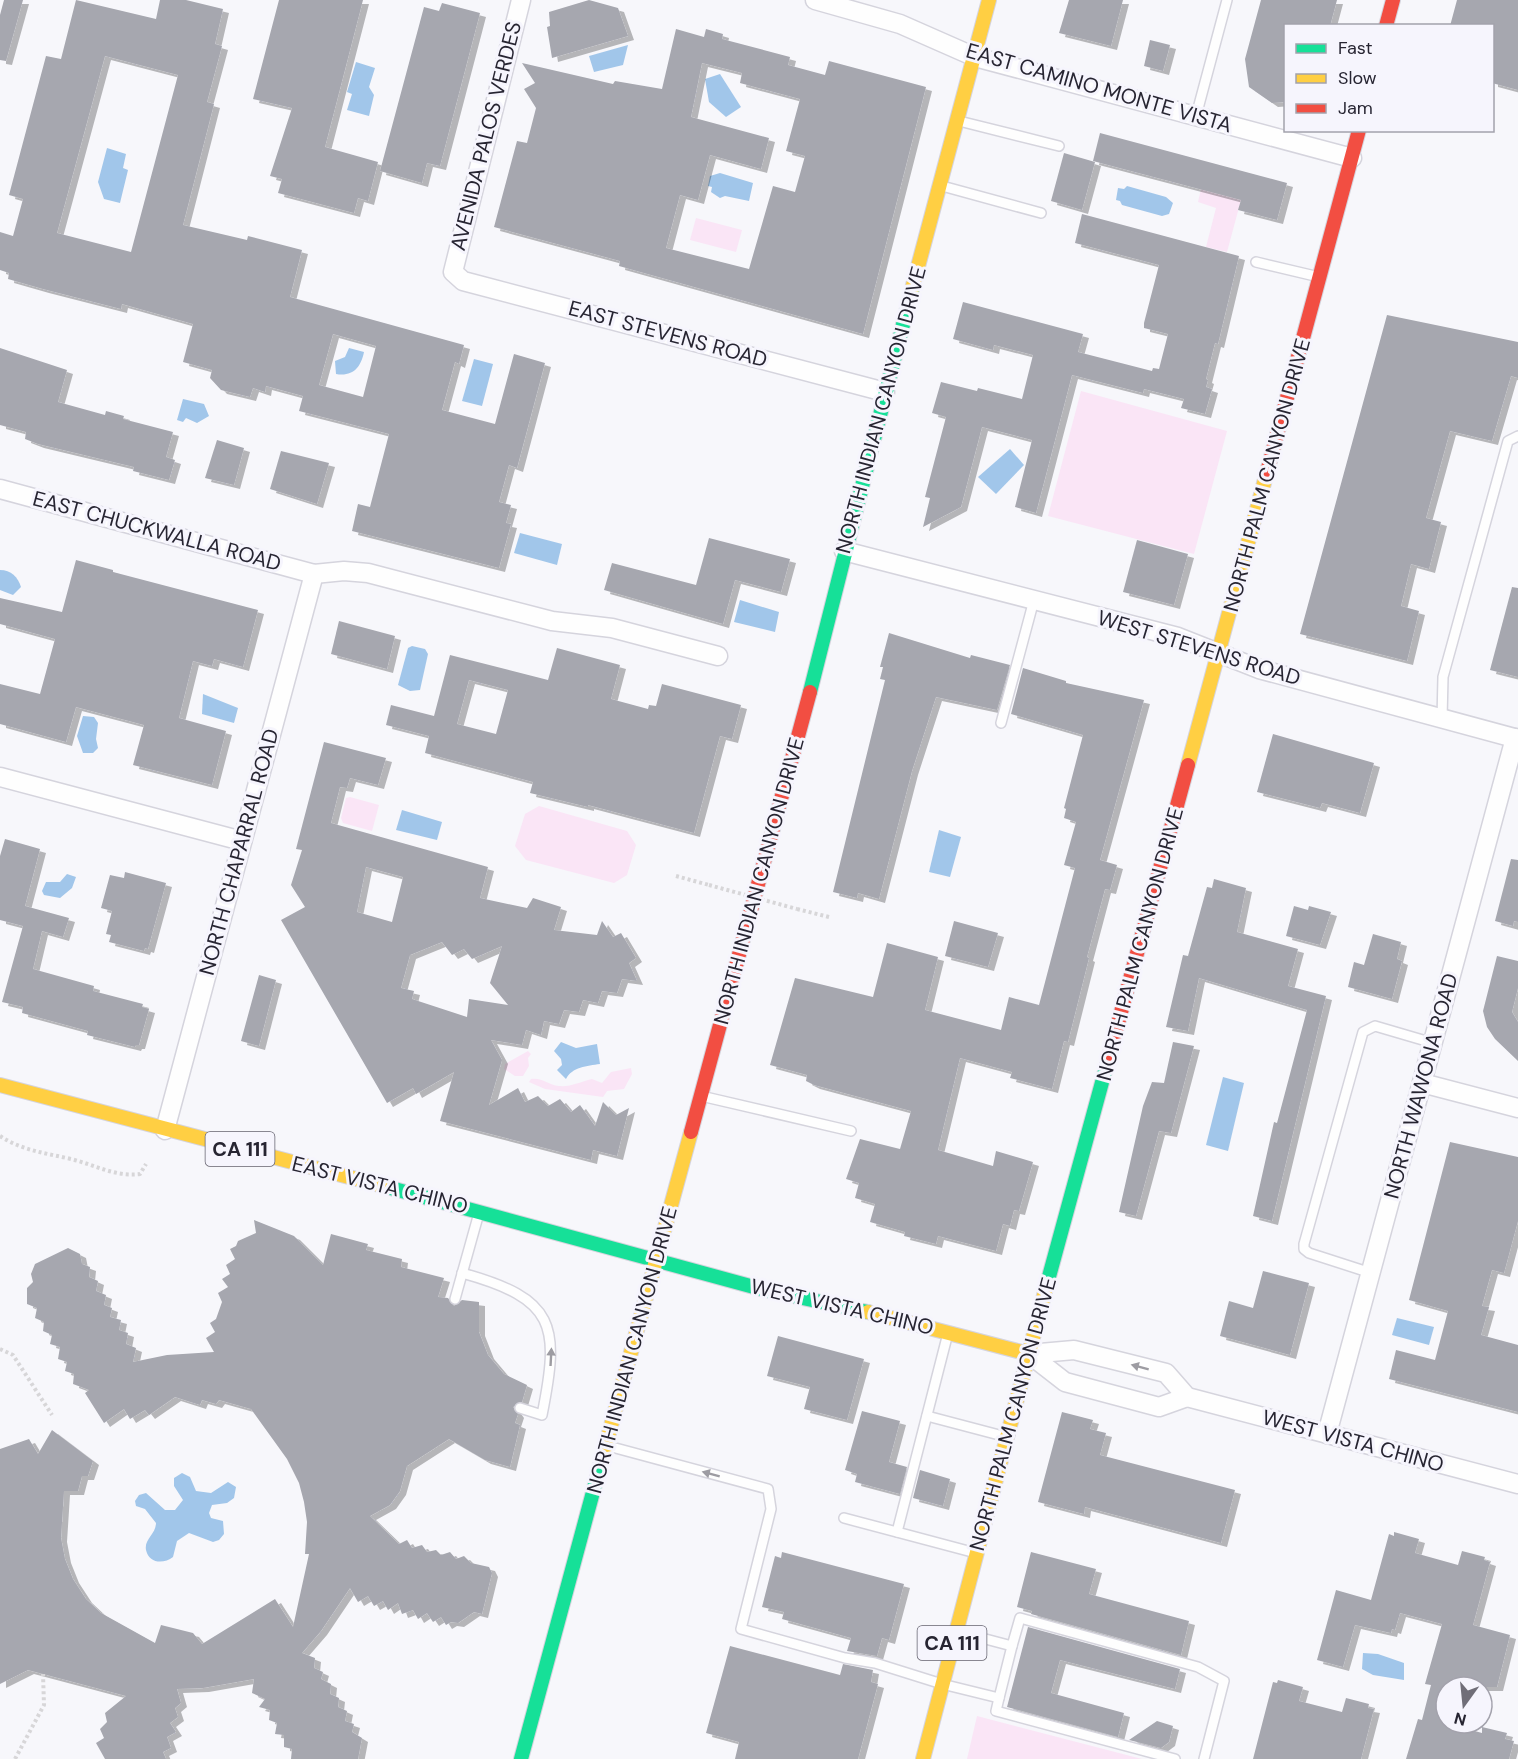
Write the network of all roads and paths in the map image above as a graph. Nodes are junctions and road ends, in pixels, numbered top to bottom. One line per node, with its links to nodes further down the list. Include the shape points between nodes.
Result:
1 (521, 0): 16 (street, AVENIDA PALOS VERDES)
2 (815, 0): 7 (street, EAST CAMINO MONTE VISTA, via 900,24)
3 (989, 0): 7 (main road, NORTH INDIAN CANYON DRIVE)
4 (1227, 0): 8 (lane)
5 (1393, 0): 6 (main road)
6 (1387, 24)
7 (975, 57): 8 (street, EAST CAMINO MONTE VISTA); 9 (main road, NORTH INDIAN CANYON DRIVE)
8 (1196, 116): 12 (street, EAST CAMINO MONTE VISTA)
9 (958, 120): 11 (lane); 13 (main road, NORTH INDIAN CANYON DRIVE)
10 (1358, 132): 12 (main road, NORTH PALM CANYON DRIVE)
11 (1059, 146)
12 (1352, 158): 17 (main road, NORTH PALM CANYON DRIVE)
13 (940, 186): 14 (lane); 18 (main road, NORTH INDIAN CANYON DRIVE)
14 (1041, 213)
15 (1256, 261): 17 (lane)
16 (453, 272): 18 (street, EAST STEVENS ROAD, via 463,281)
17 (1320, 277): 24 (main road, NORTH PALM CANYON DRIVE)
18 (885, 392): 21 (main road, NORTH INDIAN CANYON DRIVE)
19 (1518, 436): 26 (lane, via 1508,441 1443,677)
20 (0, 489): 22 (street, EAST CHUCKWALLA ROAD)
21 (844, 551): 23 (street, WEST STEVENS ROAD); 36 (main road, NORTH INDIAN CANYON DRIVE, via 814,679)
22 (314, 574): 25 (street, via 368,573 552,621 612,628); 30 (street, NORTH CHAPARRAL ROAD)
23 (1034, 600): 24 (street, WEST STEVENS ROAD, via 1178,637); 27 (lane)
24 (1219, 653): 26 (street, WEST STEVENS ROAD, via 1259,669); 49 (main road, NORTH PALM CANYON DRIVE)
25 (718, 656)
26 (1442, 719): 28 (street, WEST STEVENS ROAD)
27 (1001, 723)
28 (1516, 739): 33 (street, NORTH WAWONA ROAD)
29 (0, 777): 30 (street)
30 (242, 841): 38 (street, NORTH CHAPARRAL ROAD)
31 (676, 876): 32 (path, bridge)
32 (830, 917)
33 (1433, 1043): 34 (street, NORTH WAWONA ROAD); 45 (lane, via 1375,1026 1363,1032 1304,1244 1309,1253)
34 (1422, 1083): 37 (street); 45 (street, NORTH WAWONA ROAD)
35 (0, 1085): 38 (main road, EAST VISTA CHINO / CA 111)
36 (700, 1095): 39 (lane); 43 (main road, NORTH INDIAN CANYON DRIVE)
37 (1518, 1108)
38 (165, 1130): 42 (main road, EAST VISTA CHINO / CA 111)
39 (851, 1131)
40 (0, 1136): 41 (path, via 21,1148 120,1175 140,1174)
41 (146, 1164)
42 (480, 1211): 43 (main road, EAST VISTA CHINO / CA 111); 44 (lane)
43 (655, 1259): 47 (main road, WEST VISTA CHINO / CA 111, via 765,1290); 56 (main road, NORTH INDIAN CANYON DRIVE)
44 (462, 1273): 46 (lane); 51 (lane, one-way to 44, via 542,1415 552,1360 545,1322 529,1300 516,1291)
45 (1371, 1273): 54 (street, NORTH WAWONA ROAD)
46 (455, 1299)
47 (948, 1333): 49 (main road, WEST VISTA CHINO / CA 111); 53 (lane)
48 (0, 1349): 52 (path, via 13,1355)
49 (1029, 1354): 50 (street, WEST VISTA CHINO, one-way to 49, via 1166,1373 1074,1350); 50 (street, WEST VISTA CHINO, via 1065,1382 1158,1407); 55 (main road, NORTH PALM CANYON DRIVE / CA 111)
50 (1187, 1397): 54 (street, WEST VISTA CHINO)
51 (520, 1408)
52 (52, 1415)
53 (927, 1416): 55 (lane); 59 (lane)
54 (1328, 1434): 57 (street, WEST VISTA CHINO)
55 (1006, 1437): 60 (main road, NORTH PALM CANYON DRIVE / CA 111)
56 (606, 1445): 64 (lane, one-way to 56, via 741,1629 771,1509 768,1489); 67 (main road, NORTH INDIAN CANYON DRIVE)
57 (1518, 1484)
58 (844, 1518): 59 (lane)
59 (897, 1532): 60 (lane)
60 (975, 1553): 61 (main road, NORTH PALM CANYON DRIVE / CA 111)
61 (955, 1631): 62 (lane); 64 (main road, NORTH PALM CANYON DRIVE / CA 111)
62 (1012, 1646): 65 (lane); 70 (lane, via 1020,1618 1198,1667 1224,1681)
63 (44, 1674): 66 (path, via 44,1705)
64 (942, 1684): 65 (lane); 68 (main road, NORTH PALM CANYON DRIVE / CA 111)
65 (999, 1698): 69 (lane, via 996,1711)
66 (15, 1759)
67 (521, 1759)
68 (923, 1759)
69 (1175, 1759)
70 (1204, 1759)

